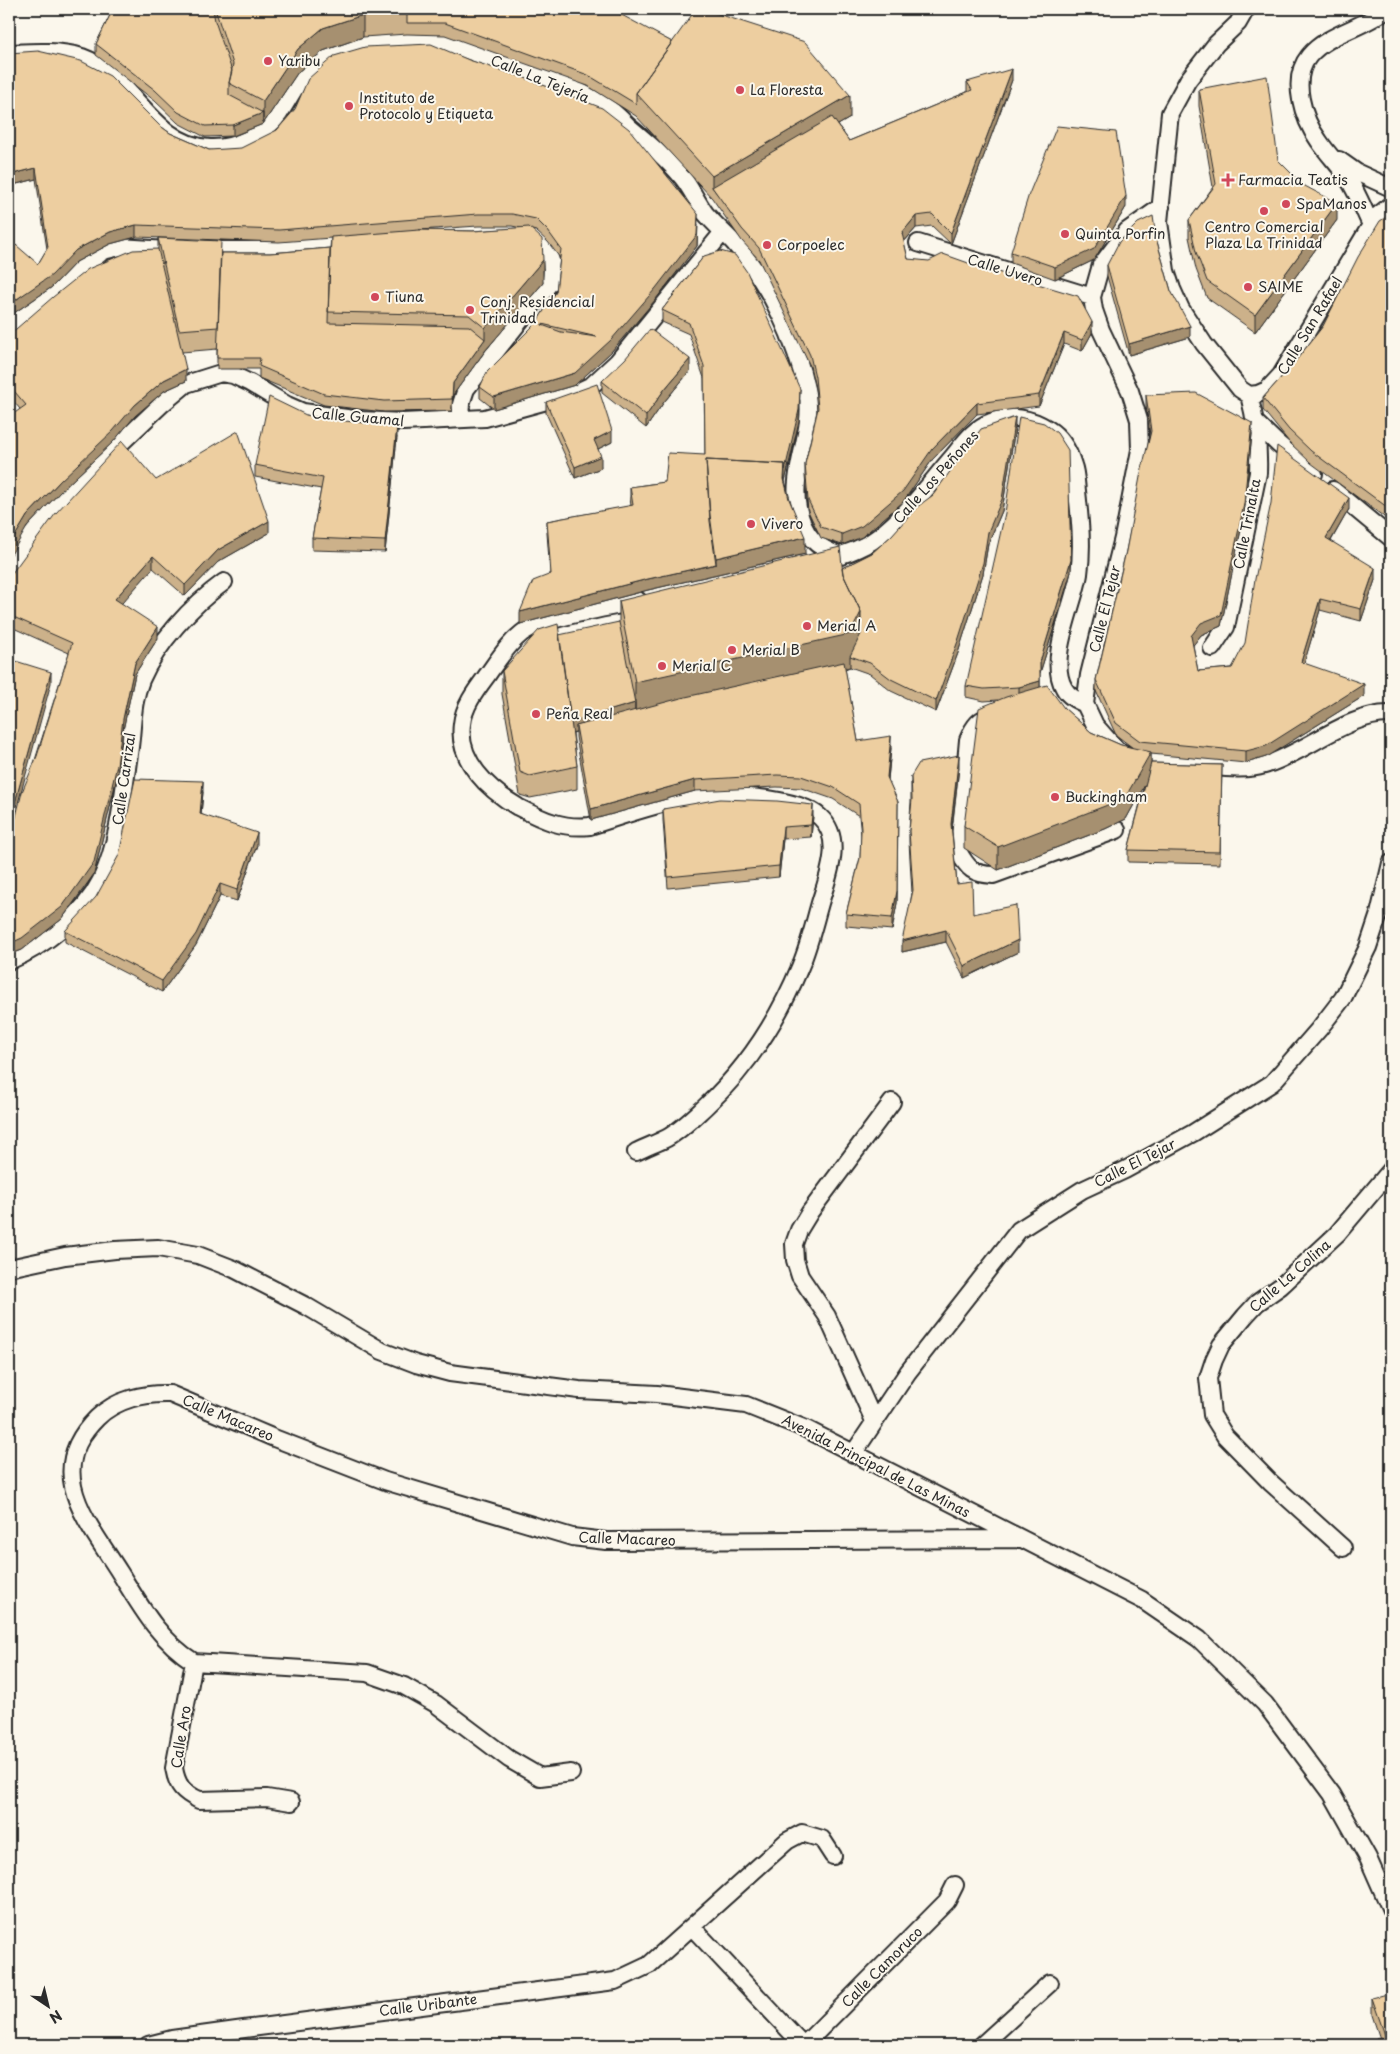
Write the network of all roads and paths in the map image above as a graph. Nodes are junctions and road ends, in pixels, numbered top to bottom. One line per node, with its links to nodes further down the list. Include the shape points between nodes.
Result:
1 (1246, 9): 7 (street, via 1238,23 1216,44 1188,80 1170,113)
2 (1387, 9): 4 (street, via 1319,47 1309,55 1301,69 1300,85 1310,128)
3 (9, 53): 10 (street, Calle La Tejería, via 52,52 98,64 177,140 210,148 246,141 262,130 278,116 306,71 322,58 364,42 433,40 528,71 607,107 683,178 706,214)
4 (1327, 152): 5 (street, via 1356,172); 8 (street, via 1357,194)
5 (1391, 188)
6 (1391, 205): 8 (street, Calle San Rafael)
7 (1161, 207): 13 (street, Calle El Tejar, via 1127,231 1101,266); 15 (street, via 1159,222 1166,272 1181,309 1204,344 1240,389)
8 (1370, 225): 15 (street, Calle San Rafael, via 1281,376 1267,390)
9 (510, 231): 16 (street, via 535,239 544,246 553,270 550,283 466,389)
10 (723, 232): 16 (street, Calle Guamal, via 617,362 592,384 577,392 485,418); 19 (street, Calle La Tejería, via 754,271 785,325 808,397 809,421 797,474 798,508 813,542)
11 (362, 239): 14 (street, via 268,250 120,247 103,251)
12 (918, 243): 13 (street, Calle Uvero)
13 (1092, 297): 27 (street, Calle El Tejar, via 1101,330 1130,391 1139,420 1140,450)
14 (9, 328)
15 (1249, 394): 17 (street, Calle Trinalta)
16 (460, 418): 21 (street, Calle Guamal, via 403,422 321,416 287,405 233,375 221,373 198,379 176,391 61,500 25,543)
17 (1256, 423): 18 (street); 24 (street, Calle Trinalta, via 1259,454 1256,483 1226,627)
18 (1391, 538)
19 (840, 556): 20 (street, Calle Los Peñones); 25 (street, Calle Los Peñones, via 877,538 906,513 975,431 990,422 1010,417 1026,419 1051,430 1061,440 1074,468 1081,528 1079,575 1061,639 1059,662)
20 (803, 565)
21 (9, 570)
22 (224, 582): 32 (street, Calle Carrizal, via 203,597 176,627 141,680 132,717 117,829 101,880 80,909 54,935)
23 (656, 597): 34 (street, via 539,624 523,632 472,696 462,724 462,744 469,761 489,787 511,802 558,825 573,828 590,826 690,798 747,798 783,801 808,809 820,817 832,836 829,878 804,958 775,1018 743,1067 721,1092 667,1138)
24 (1212, 648)
25 (1064, 690): 26 (street); 27 (street)
26 (1047, 696)
27 (1085, 704): 29 (street, via 1095,725 1117,750 1139,761 1246,769 1289,756 1366,716)
28 (1012, 708): 30 (street, via 986,716 973,726 968,740 958,851 967,867 980,875 994,876)
29 (1391, 713)
30 (1117, 830)
31 (1391, 863): 37 (street, Calle El Tejar, via 1368,947 1343,998 1272,1083 1193,1133 1082,1190 1019,1230 908,1372)
32 (9, 961)
33 (892, 1102): 37 (street, via 810,1212 794,1244 800,1276 827,1316)
34 (636, 1152)
35 (1391, 1170): 40 (street, Calle La Colina, via 1337,1234 1245,1316 1221,1345 1208,1378 1212,1415 1225,1436)
36 (9, 1268): 38 (street, Avenida Principal de Las Minas, via 115,1250 158,1248 198,1254 306,1306 382,1351 416,1364 450,1373 579,1390 657,1394 746,1405 806,1429)
37 (874, 1421): 38 (street, Calle El Tejar)
38 (853, 1454): 39 (street, Avenida Principal de Las Minas)
39 (1021, 1539): 41 (street, Calle Macareo, via 692,1542 606,1541 572,1537 385,1481 274,1438 191,1401 170,1394 152,1393 137,1396 102,1412 87,1428 76,1444 71,1462 72,1481 83,1514 145,1614 160,1635); 46 (street, Avenida Principal de Las Minas, via 1142,1600 1176,1622 1217,1656 1265,1704 1332,1794 1368,1858)
40 (1343, 1548)
41 (194, 1662): 42 (street, via 367,1673 404,1686 436,1704 508,1759 540,1778); 43 (street, Calle Aro, via 174,1768 176,1781 198,1800 267,1798)
42 (571, 1773)
43 (290, 1802)
44 (833, 1856): 47 (street, Calle Uribante, via 822,1839 802,1833 787,1841)
45 (956, 1885): 51 (street, Calle Camoruco, via 947,1901)
46 (1391, 1910)
47 (692, 1927): 49 (street, Calle Uribante, via 649,1965 615,1981); 51 (street)
48 (1050, 1983): 52 (street)
49 (230, 2038): 50 (street, Calle Uribante, via 172,2039)
50 (148, 2045)
51 (804, 2045)
52 (982, 2045)

